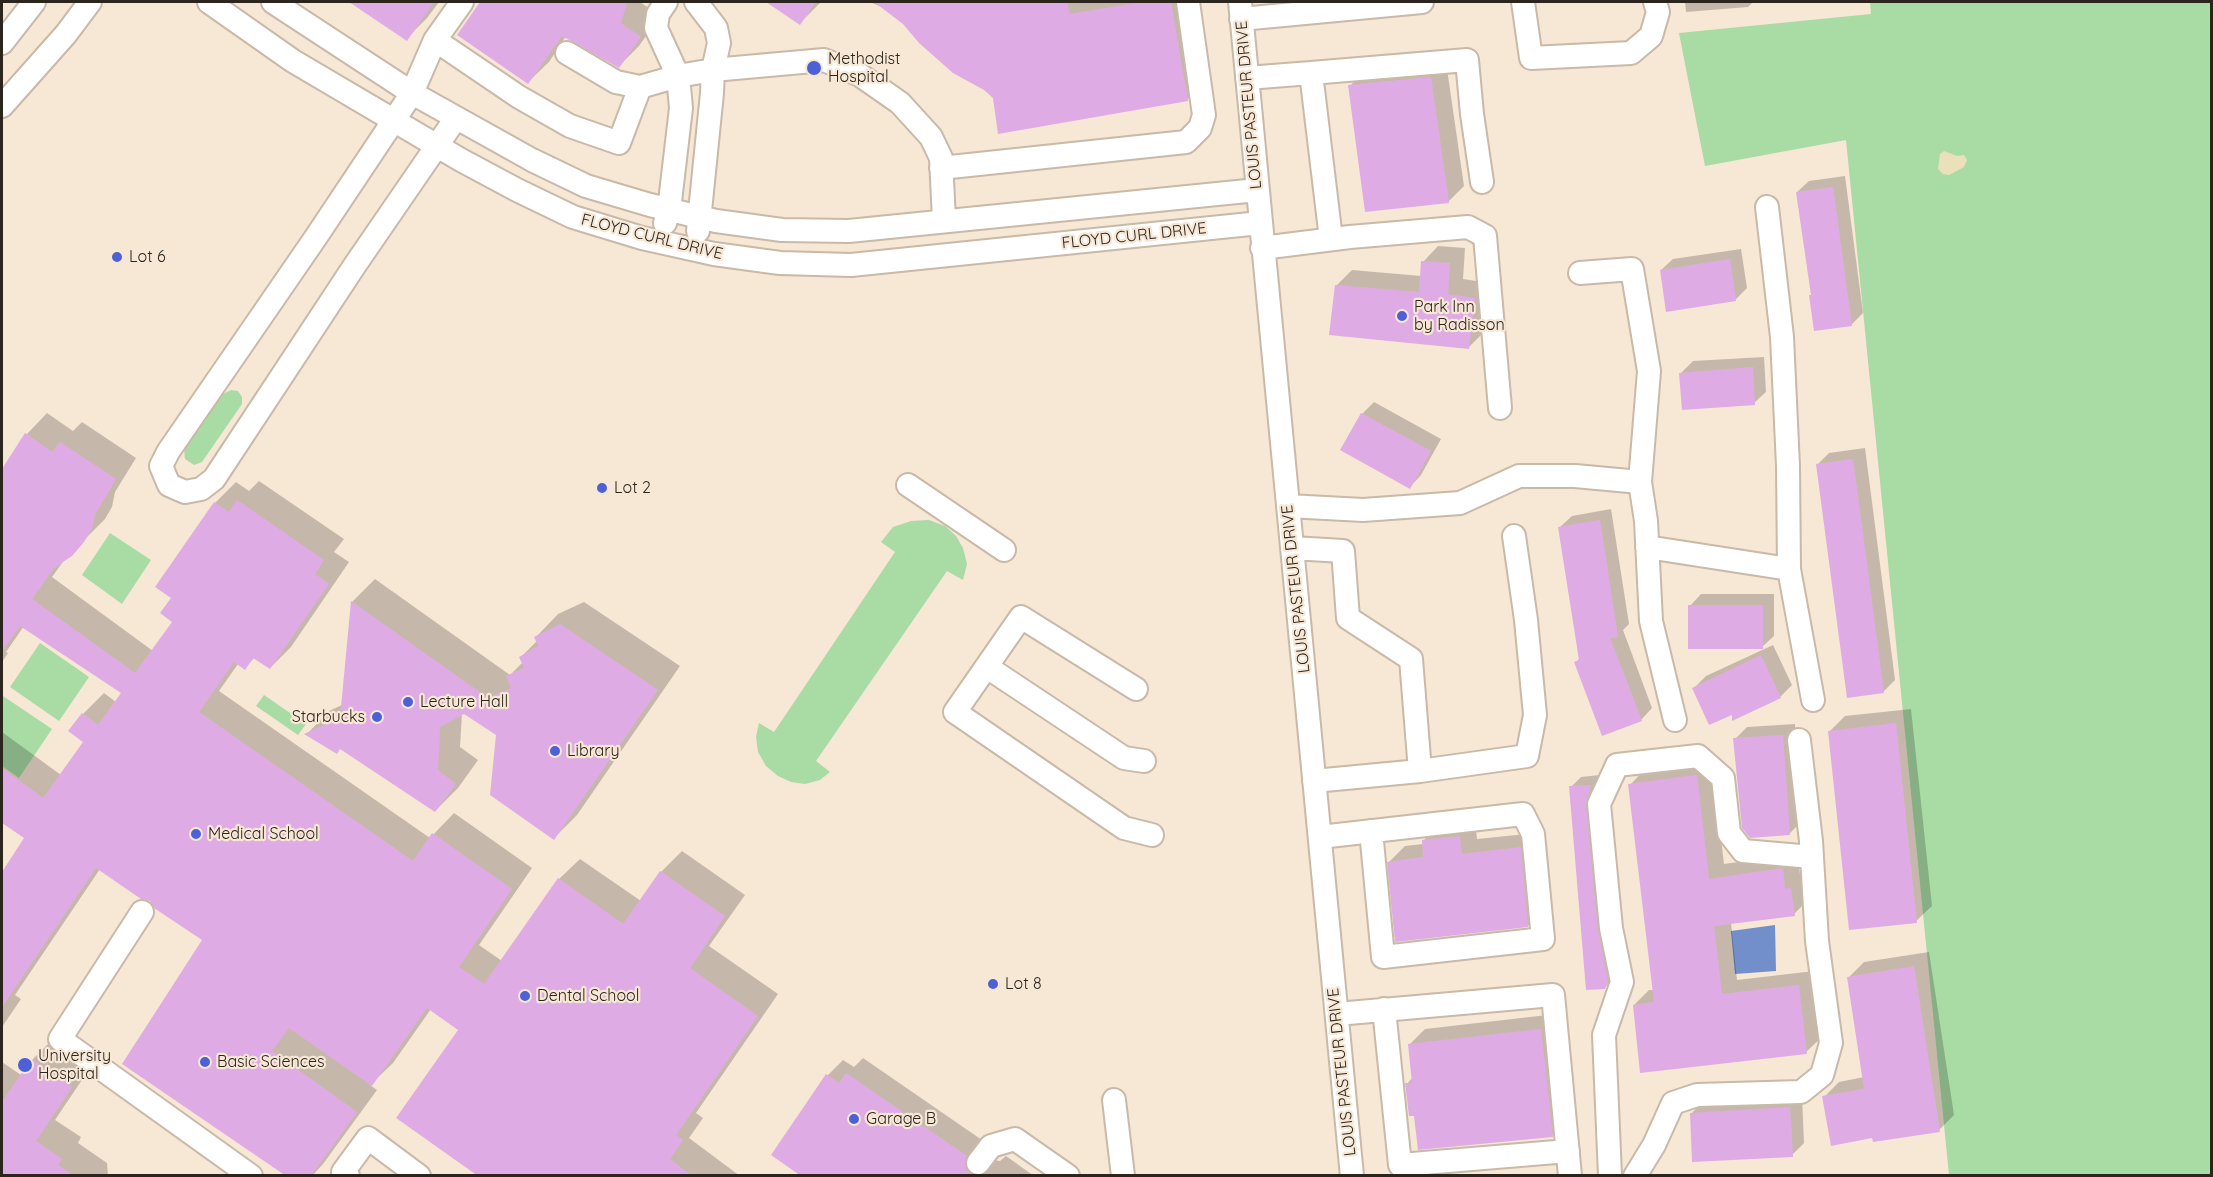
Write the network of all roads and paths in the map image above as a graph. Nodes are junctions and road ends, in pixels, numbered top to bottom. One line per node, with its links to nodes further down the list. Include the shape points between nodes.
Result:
1 (34, 2): 16 (street)
2 (104, 2): 12 (street)
3 (209, 2): 26 (street, FLOYD CURL DRIVE, via 293,61)
4 (273, 2): 23 (street, FLOYD CURL DRIVE)
5 (462, 2): 15 (street)
6 (666, 2): 20 (street, via 656,28)
7 (696, 2): 18 (street, via 716,28 718,43)
8 (1188, 2): 28 (street, via 1204,115 1200,128 1186,142)
9 (1422, 2): 13 (street)
10 (1523, 2): 11 (street, via 1531,58 1630,53 1651,36 1658,12)
11 (1655, 2)
12 (86, 6): 24 (street)
13 (1290, 8): 14 (street)
14 (1240, 10): 21 (street, LOUIS PASTEUR DRIVE)
15 (435, 40): 22 (street, via 570,126 619,143); 23 (street)
16 (2, 43)
17 (567, 53): 22 (street, via 616,82)
18 (713, 70): 20 (street); 28 (street, via 824,60 860,75 900,103 931,137); 33 (street)
19 (1311, 73): 21 (street); 29 (street, via 1467,60); 36 (street)
20 (678, 76): 22 (street); 32 (street, via 681,108)
21 (1247, 78): 30 (street, LOUIS PASTEUR DRIVE)
22 (640, 87)
23 (412, 93): 25 (street, FLOYD CURL DRIVE); 26 (street)
24 (2, 106)
25 (456, 118): 27 (street); 32 (street, FLOYD CURL DRIVE, via 586,186)
26 (394, 120): 27 (street, FLOYD CURL DRIVE); 27 (street, via 168,452 161,465 169,485 185,492 201,489 214,479)
27 (437, 146): 37 (street, FLOYD CURL DRIVE, via 573,217)
28 (941, 168): 34 (street)
29 (1482, 182)
30 (1257, 190): 34 (street, FLOYD CURL DRIVE); 35 (street, LOUIS PASTEUR DRIVE)
31 (1767, 207): 49 (street, via 1782,337)
32 (669, 210): 33 (street, FLOYD CURL DRIVE); 37 (street)
33 (700, 217): 34 (street, FLOYD CURL DRIVE, via 782,230 838,231); 39 (street)
34 (944, 222)
35 (1260, 223): 38 (street, LOUIS PASTEUR DRIVE); 39 (street, FLOYD CURL DRIVE, via 851,265 780,263)
36 (1331, 239): 38 (street); 41 (street, via 1468,227 1485,237)
37 (660, 242): 39 (street, FLOYD CURL DRIVE)
38 (1262, 248): 44 (street, LOUIS PASTEUR DRIVE)
39 (696, 250)
40 (1580, 273): 42 (street, via 1632,269 1648,371)
41 (1500, 408)
42 (1640, 482): 44 (street, via 1519,476 1460,503 1363,510); 46 (street)
43 (908, 485): 48 (street)
44 (1288, 506): 47 (street, LOUIS PASTEUR DRIVE)
45 (1514, 536): 56 (street, via 1535,715 1527,756)
46 (1647, 547): 49 (street); 53 (street, via 1651,621)
47 (1292, 548): 56 (street, via 1343,551 1348,618 1410,658); 57 (street, LOUIS PASTEUR DRIVE)
48 (1004, 550)
49 (1789, 569): 52 (street)
50 (987, 667): 51 (street, via 1022,617); 55 (street, via 1124,758); 59 (street, via 955,712 1124,828)
51 (1136, 689)
52 (1813, 700)
53 (1675, 720)
54 (1799, 740): 61 (street)
55 (1144, 761)
56 (1420, 771): 57 (street)
57 (1314, 781): 60 (street, LOUIS PASTEUR DRIVE)
58 (1371, 831): 58 (street, via 1523,814 1533,834 1543,939 1383,957); 60 (street)
59 (1152, 835)
60 (1320, 837): 64 (street, LOUIS PASTEUR DRIVE)
61 (1812, 857): 75 (street, via 1743,851 1729,833 1724,778 1698,756 1617,765 1599,804 1611,928 1622,982 1604,1035); 76 (street, via 1817,941 1832,1043 1822,1075 1801,1092 1697,1095 1673,1103)
62 (142, 912): 68 (street, via 60,1039)
63 (1384, 1010): 64 (street); 66 (street, via 1400,1166); 66 (street, via 1553,994)
64 (1337, 1014): 73 (street, LOUIS PASTEUR DRIVE)
65 (1114, 1100): 72 (street)
66 (1568, 1151): 74 (street)
67 (978, 1163): 71 (street, via 991,1146 1015,1139)
68 (249, 1175)
69 (348, 1176): 70 (street, via 344,1172 368,1138)
70 (419, 1176)
71 (1068, 1176)
72 (1123, 1176)
73 (1352, 1176)
74 (1570, 1176)
75 (1610, 1176)
76 (1635, 1176)

